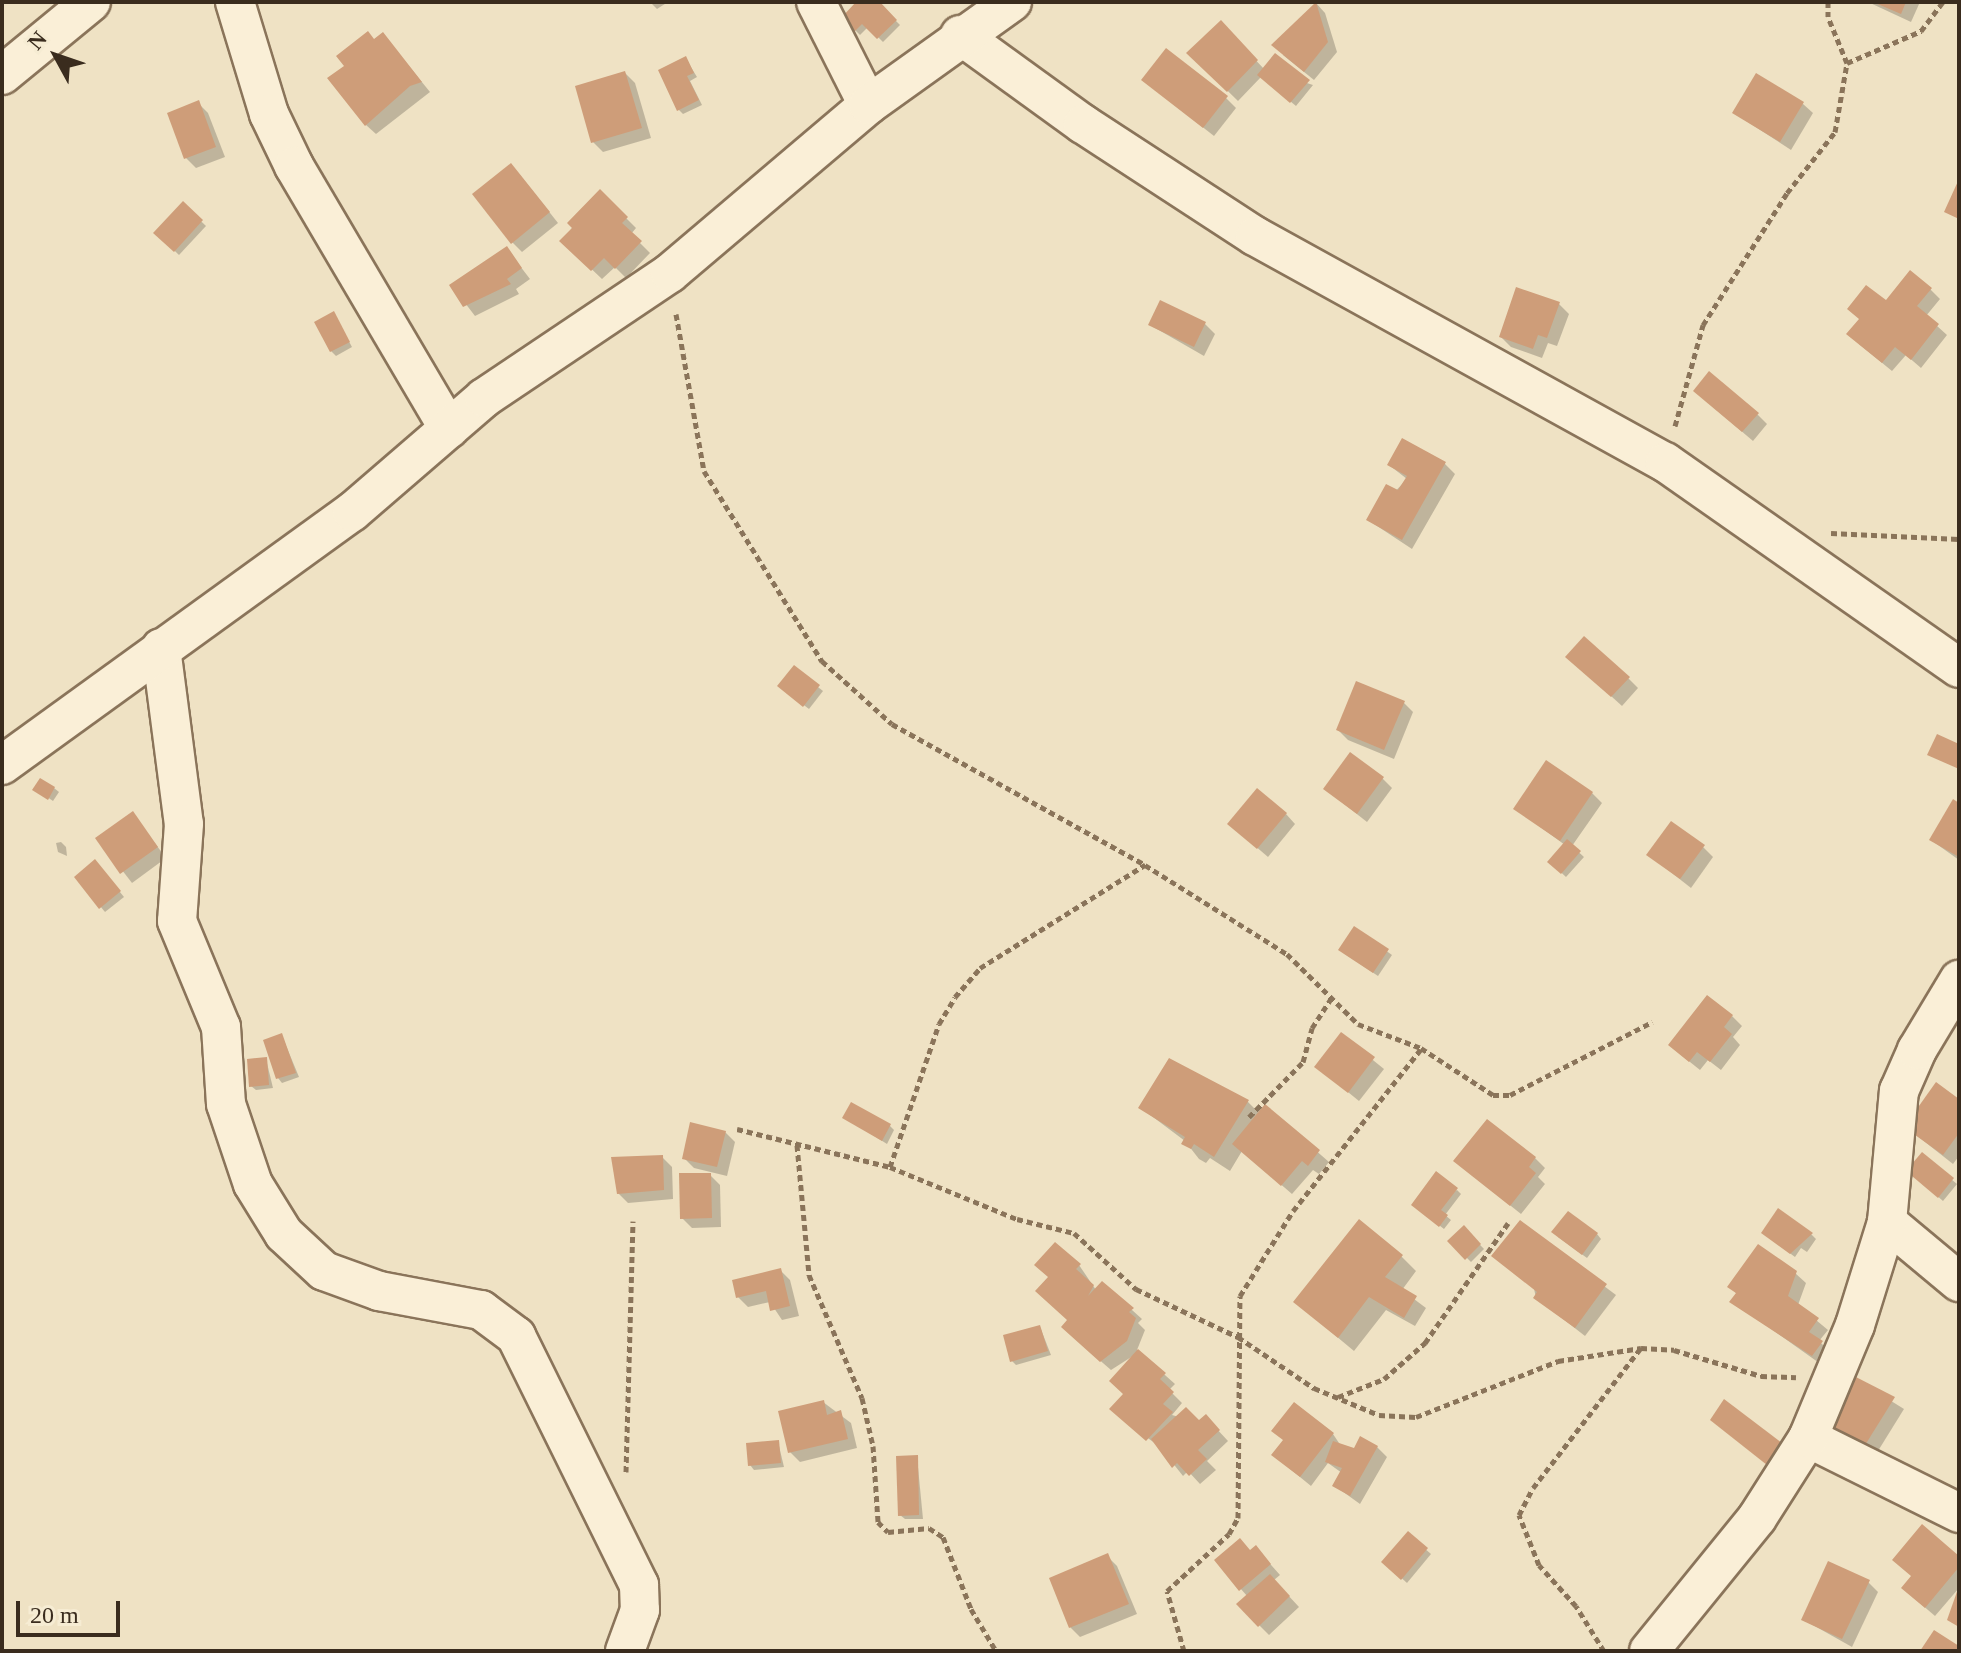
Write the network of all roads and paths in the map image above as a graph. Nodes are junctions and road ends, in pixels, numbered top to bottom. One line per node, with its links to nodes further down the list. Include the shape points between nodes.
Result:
1 (91, 2): 9 (street)
2 (235, 2): 12 (street, via 269,114 294,166)
3 (816, 2): 10 (street)
4 (1012, 2): 7 (street)
5 (1828, 2): 8 (path, via 1828,17)
6 (1943, 2): 8 (path, via 1921,31)
7 (960, 35): 10 (street); 13 (street, via 1083,124 1255,236)
8 (1847, 63): 13 (path, via 1835,132 1787,193 1703,325)
9 (2, 75)
10 (868, 105): 11 (street)
11 (670, 273): 12 (street, via 484,398); 19 (path, via 704,471 822,661 892,724)
12 (449, 429): 16 (street, via 352,512)
13 (1665, 462): 17 (street)
14 (1827, 533): 15 (path)
15 (1959, 539)
16 (161, 648): 18 (street); 39 (street, via 184,824 177,921 221,1027 226,1104 253,1184 284,1234 324,1271 379,1291 481,1310 516,1336 639,1585 640,1610)
17 (1959, 668)
18 (2, 765)
19 (1145, 865): 21 (path, via 1287,954); 27 (path, via 980,968 955,997 939,1024)
20 (1959, 980): 29 (street, via 1899,1091)
21 (1332, 997): 23 (path, via 1358,1024); 24 (path, via 1312,1028 1303,1062)
22 (1652, 1022): 23 (path, via 1510,1095 1493,1095)
23 (1421, 1048): 32 (path, via 1255,1267 1240,1296)
24 (1249, 1117)
25 (737, 1129): 26 (path)
26 (797, 1145): 27 (path); 40 (path, via 809,1275 870,1424 878,1522 888,1532 929,1528 943,1537 971,1609)
27 (890, 1167): 32 (path, via 1017,1219 1074,1233 1136,1289)
28 (633, 1221): 37 (path)
29 (1887, 1222): 31 (street); 34 (street)
30 (1508, 1223): 35 (path, via 1425,1343 1384,1379)
31 (1959, 1282)
32 (1238, 1337): 35 (path); 41 (path, via 1238,1518 1229,1534 1167,1591)
33 (1641, 1348): 34 (path, via 1674,1350 1748,1373 1794,1376); 35 (path, via 1558,1361 1416,1417 1379,1415); 42 (path, via 1533,1488 1519,1515 1539,1565 1576,1606)
34 (1832, 1387): 36 (street)
35 (1337, 1397)
36 (1808, 1438): 38 (street); 43 (street, via 1757,1518)
37 (625, 1482)
38 (1959, 1513)
39 (625, 1651)
40 (996, 1651)
41 (1184, 1651)
42 (1604, 1651)
43 (1649, 1651)

